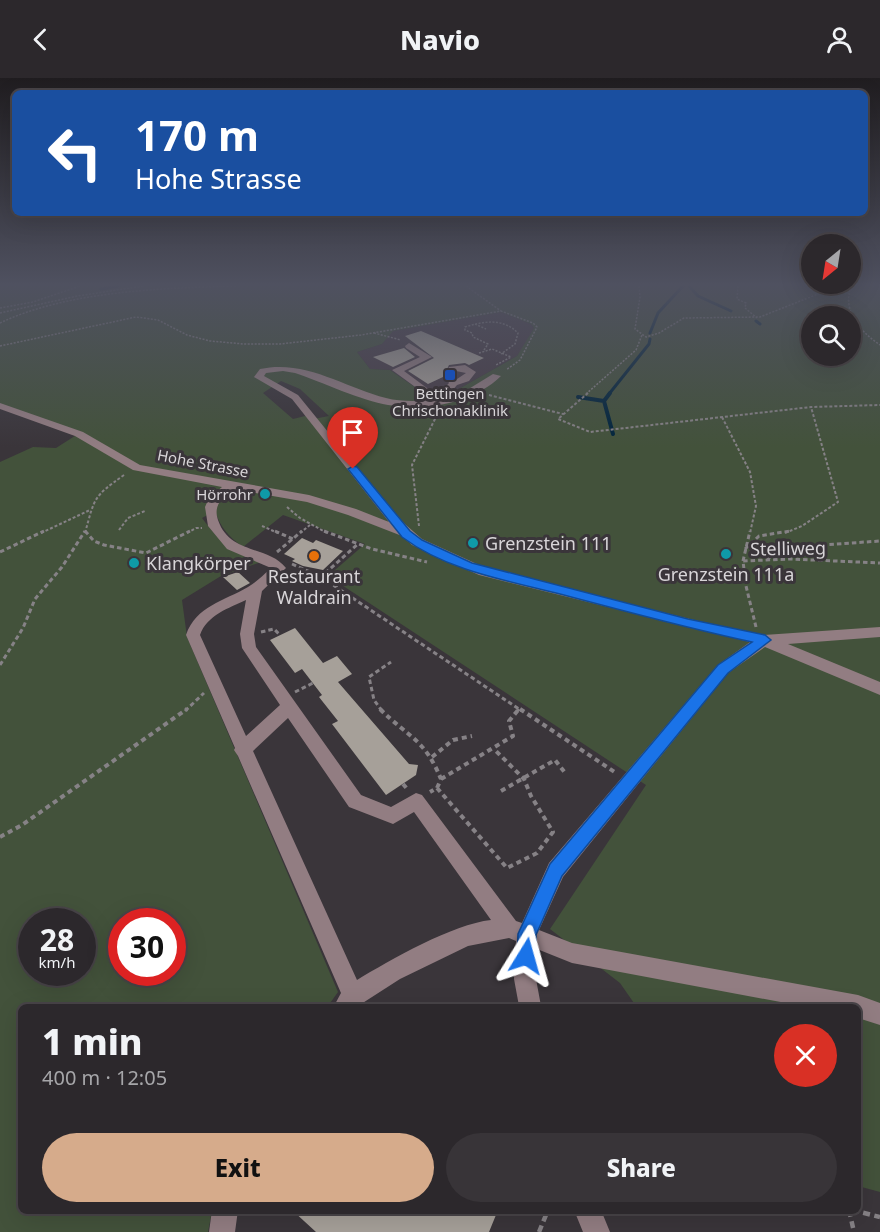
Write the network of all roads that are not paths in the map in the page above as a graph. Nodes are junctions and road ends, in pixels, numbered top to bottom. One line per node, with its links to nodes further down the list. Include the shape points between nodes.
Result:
1 (409, 346): 4 (street, via 427,357 397,370)
2 (496, 376): 4 (street, Hohe Strasse, via 455,399)
3 (454, 383): 4 (street)
4 (438, 400): 7 (street, Hohe Strasse, via 387,402 284,368 263,371 259,377 295,397)
5 (0, 406): 6 (street, Hohe Strasse, via 79,434 137,468)
6 (231, 485): 7 (street, Hohe Strasse, via 331,505); 8 (street, via 211,507 215,527 232,546 271,557 279,568)
7 (412, 538): 10 (street, Hohe Strasse, via 484,572)
8 (255, 589): 12 (street, via 247,634 249,648); 13 (street, via 205,615 194,628 195,644)
9 (880, 632): 10 (street)
10 (765, 640): 11 (street); 14 (street, via 723,669 556,870)
11 (880, 689)
12 (289, 707): 13 (street); 14 (street, via 355,801 393,816 413,798)
13 (242, 750): 15 (street)
14 (518, 931): 15 (street, via 482,931 465,936 392,971); 16 (street); 17 (street, via 572,953)
15 (349, 1001)
16 (530, 1004)
17 (842, 1004)
18 (861, 1008): 19 (street)
19 (880, 1014)
20 (224, 1214): 22 (street)
21 (589, 1214): 23 (street)
22 (222, 1232)
23 (597, 1232)

